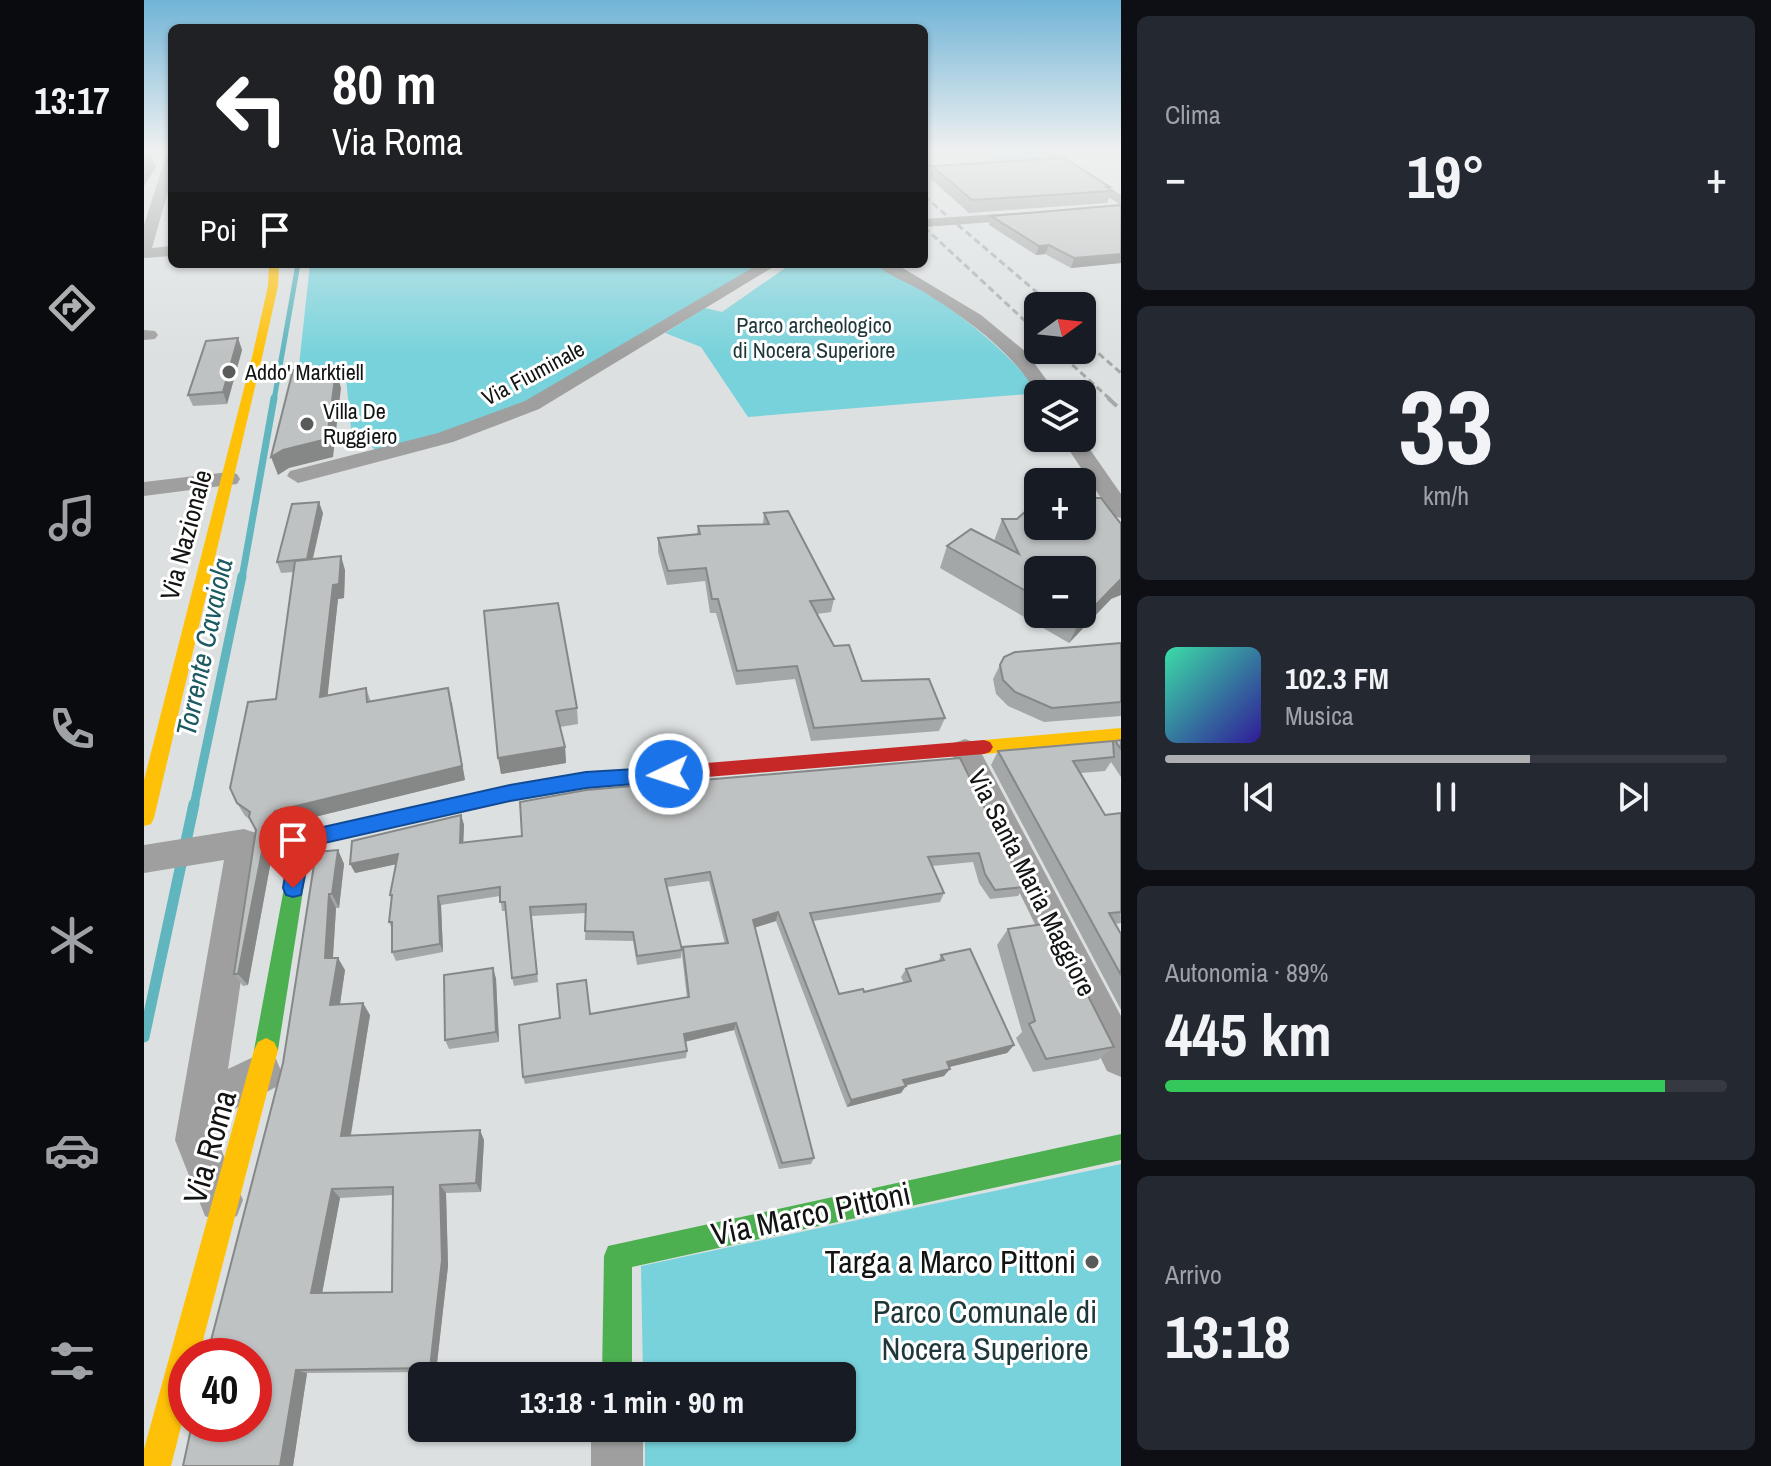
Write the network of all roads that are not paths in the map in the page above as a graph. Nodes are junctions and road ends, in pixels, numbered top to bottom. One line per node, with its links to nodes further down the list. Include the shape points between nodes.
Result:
1 (154, 219): 4 (street)
2 (979, 219): 3 (street)
3 (928, 223)
4 (144, 251): 5 (street)
5 (168, 251)
6 (274, 268): 12 (street, Via Nazionale)
7 (763, 268): 11 (street, Via Fiuminale, via 498,421)
8 (892, 268): 9 (street, via 968,314 1027,363)
9 (1038, 380)
10 (1081, 452): 14 (street)
11 (298, 476)
12 (229, 479): 13 (street); 17 (street, Via Nazionale)
13 (144, 489)
14 (1121, 511)
15 (1121, 735): 16 (street, Via Santa Maria Maggiore)
16 (965, 751): 18 (street, Via Santa Maria Maggiore, via 586,780); 20 (street, Via Santa Maria Maggiore)
17 (144, 818)
18 (301, 840): 21 (street, Via Roma)
19 (149, 858): 22 (street, via 244,843)
20 (1121, 1057)
21 (262, 1073): 22 (street); 24 (street, Via Roma)
22 (202, 1104): 24 (street, via 196,1140)
23 (1121, 1147): 25 (street, Via Marco Pittoni, via 618,1256)
24 (223, 1205): 27 (street, Via Roma)
25 (617, 1362)
26 (617, 1442): 28 (street)
27 (155, 1466)
28 (617, 1466)

